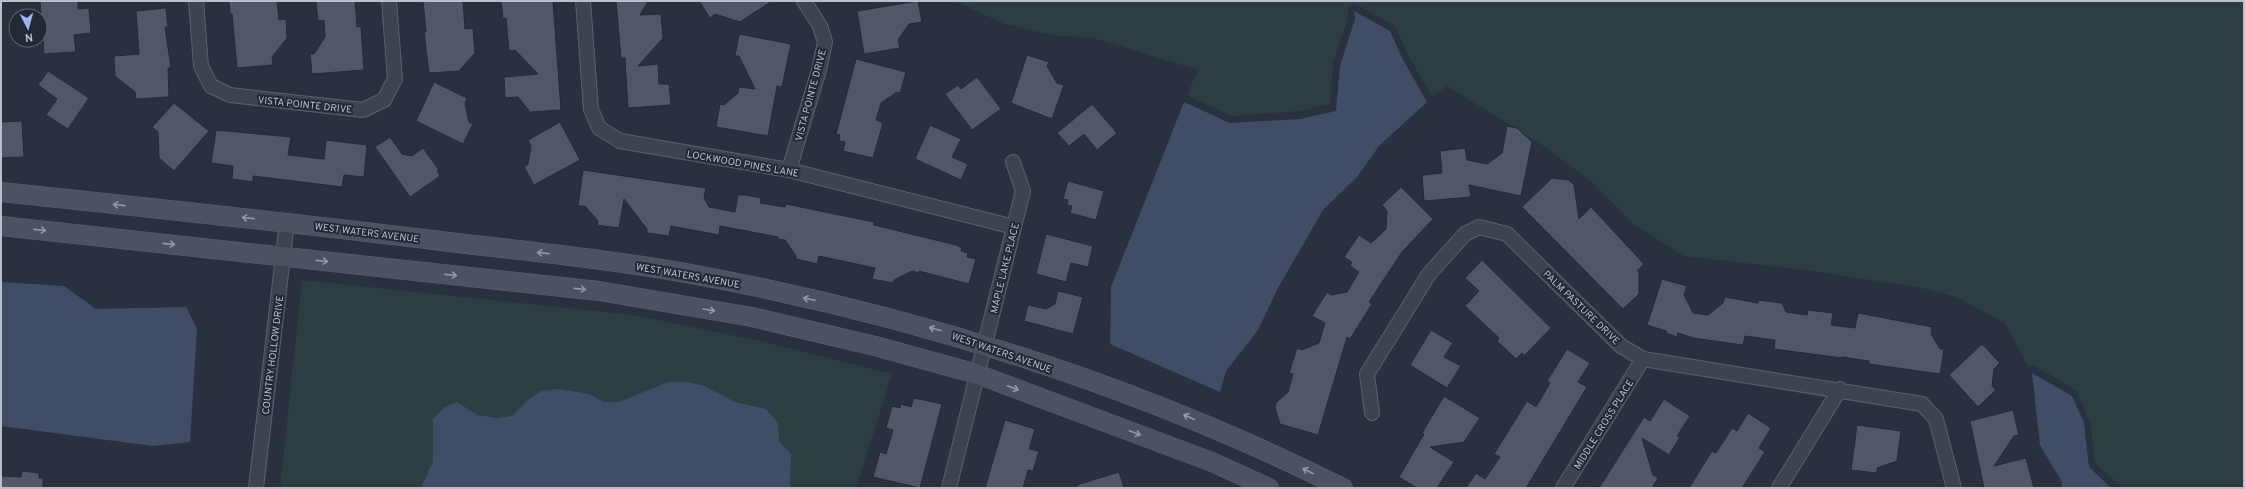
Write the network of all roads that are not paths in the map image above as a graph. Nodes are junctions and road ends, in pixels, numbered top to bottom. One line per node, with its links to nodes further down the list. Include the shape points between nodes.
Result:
1 (196, 1): 2 (street, VISTA POINTE DRIVE, via 201,66 211,86 230,95 363,110 384,100 395,80)
2 (389, 1)
3 (583, 1): 6 (street, LOCKWOOD PINES LANE, via 591,109 599,128 620,141)
4 (804, 1): 6 (street, VISTA POINTE DRIVE, via 820,26 825,42)
5 (1014, 162): 10 (street, MAPLE LAKE PLACE, via 1023,191)
6 (789, 170): 10 (street, LOCKWOOD PINES LANE)
7 (1, 192): 8 (street, WEST WATERS AVENUE, one-way to 7)
8 (287, 222): 11 (street, COUNTRY HOLLOW DRIVE); 12 (street, WEST WATERS AVENUE, one-way to 8, via 938,330 837,305 690,274 577,257)
9 (1, 226): 11 (street, one-way to 11)
10 (1014, 227): 12 (street, MAPLE LAKE PLACE)
11 (283, 256): 14 (street, one-way to 14, via 599,291 752,317 875,346); 17 (street, COUNTRY HOLLOW DRIVE)
12 (986, 346): 14 (street, MAPLE LAKE PLACE); 20 (street, WEST WATERS AVENUE, one-way to 12, via 1179,413)
13 (1643, 359): 15 (street, PALM PASTURE DRIVE); 16 (street, PALM PASTURE DRIVE, via 1621,346 1507,234 1479,227 1465,234 1430,274 1368,374); 21 (street, MIDDLE CROSS PLACE)
14 (977, 374): 18 (street, MAPLE LAKE PLACE); 19 (street, one-way to 19, via 1212,462)
15 (1840, 389): 22 (street); 23 (street, PALM PASTURE DRIVE, via 1922,404 1936,419)
16 (1372, 413)
17 (256, 488)
18 (948, 488)
19 (1269, 488)
20 (1343, 488)
21 (1563, 488)
22 (1779, 488)
23 (1954, 488)

